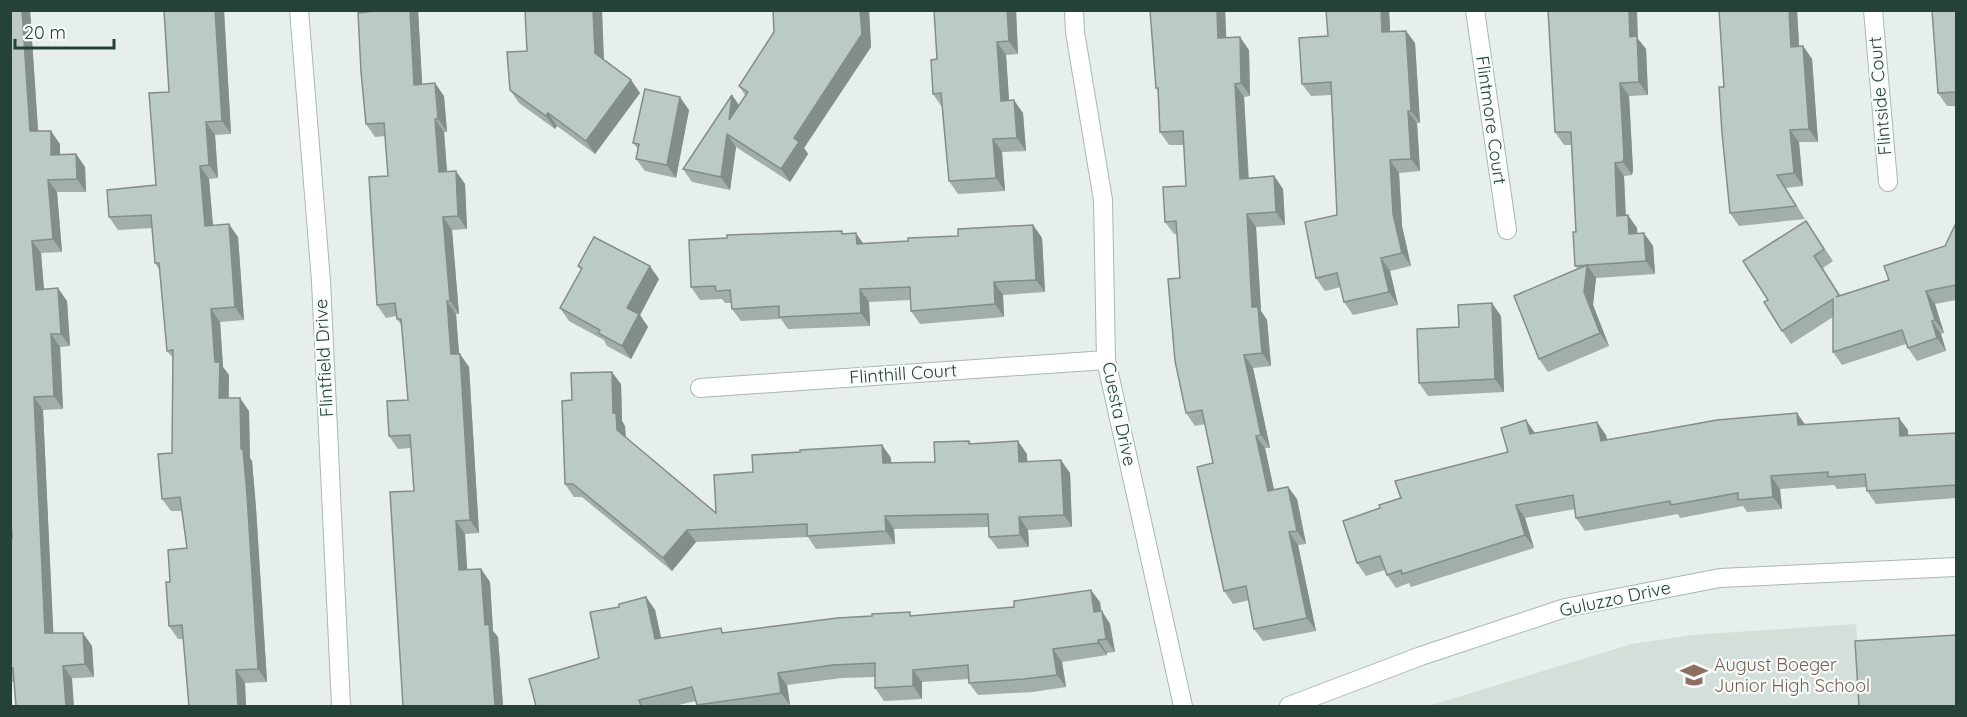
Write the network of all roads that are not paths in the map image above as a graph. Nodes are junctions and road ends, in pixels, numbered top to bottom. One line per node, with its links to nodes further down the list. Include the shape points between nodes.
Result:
1 (299, 10): 10 (street, Flintfield Drive, via 321,281)
2 (1074, 10): 7 (street, Cuesta Drive, via 1103,200)
3 (1474, 10): 6 (street, Flintmore Court)
4 (1873, 10): 5 (street, Flintside Court)
5 (1888, 182)
6 (1507, 230)
7 (1106, 360): 8 (street, Flinthill Court); 11 (street, Cuesta Drive)
8 (700, 388)
9 (1956, 567): 12 (street, Guluzzo Drive, via 1720,578 1565,608)
10 (341, 706)
11 (1183, 706)
12 (1289, 706)

